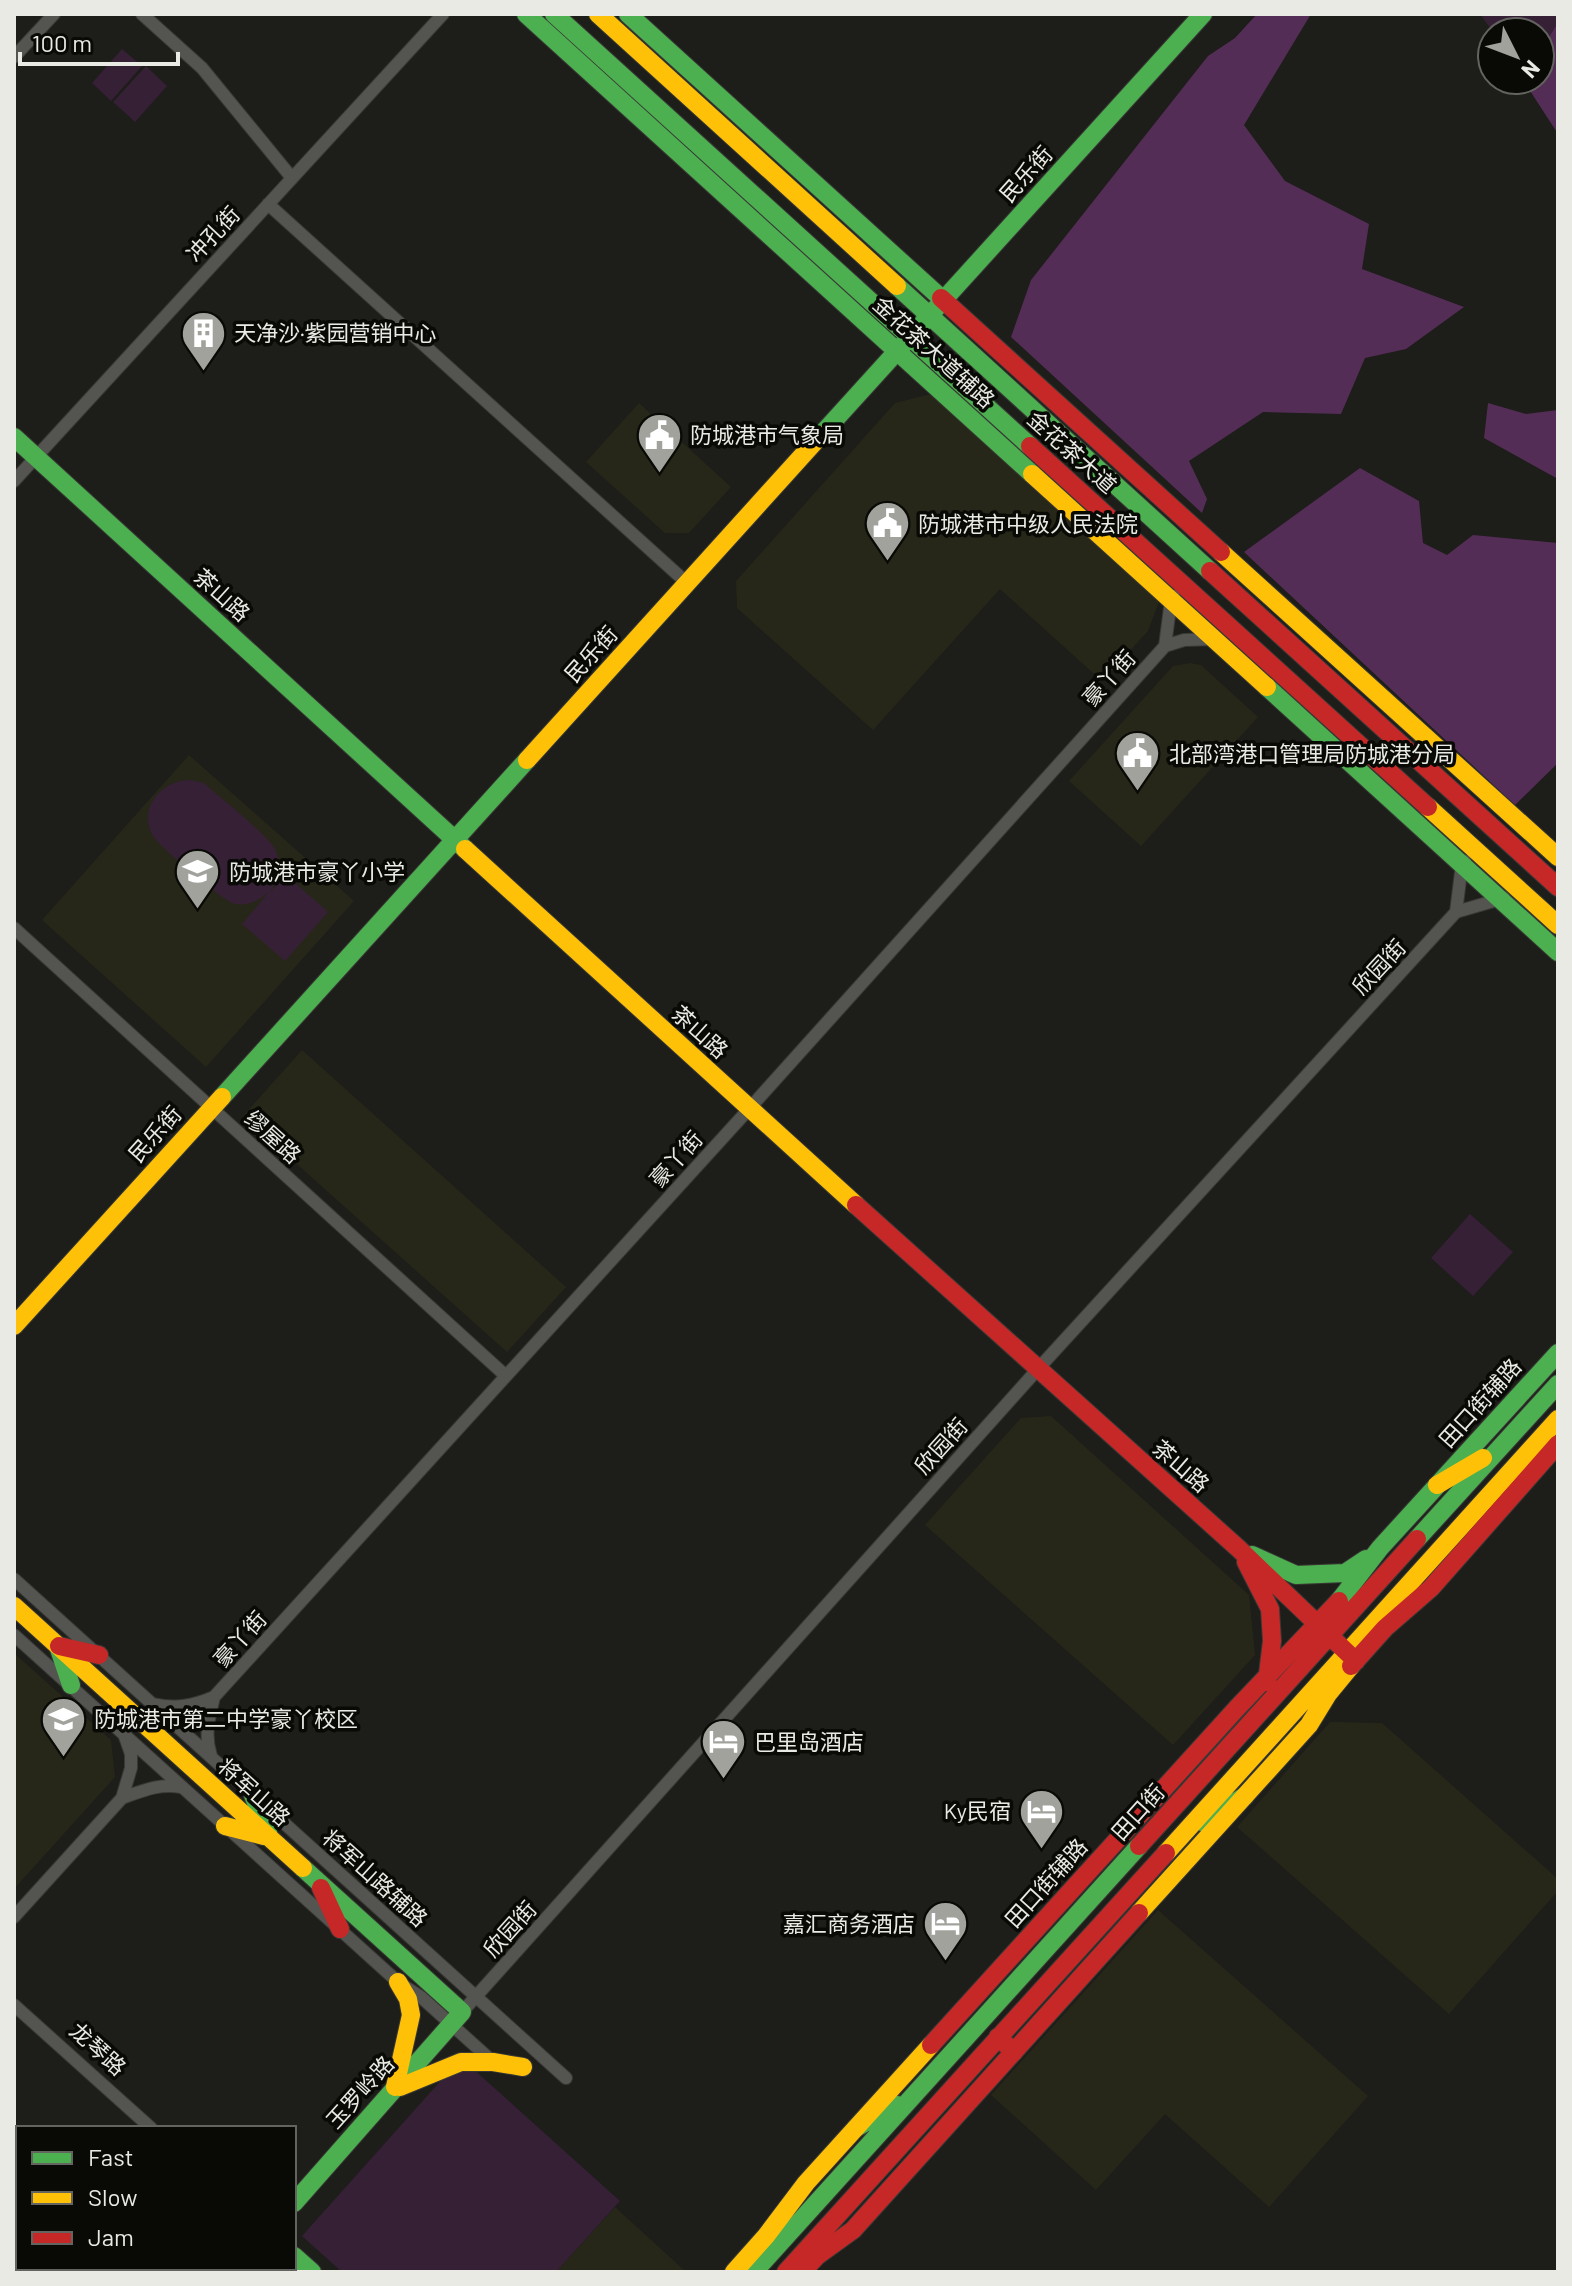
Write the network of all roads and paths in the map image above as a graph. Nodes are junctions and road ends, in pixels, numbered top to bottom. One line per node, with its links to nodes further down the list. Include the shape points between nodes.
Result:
1 (54, 14): 9 (street)
2 (142, 14): 10 (street, via 202,68)
3 (443, 14): 10 (street, 冲孔街)
4 (526, 14): 14 (main road, 金花茶大道辅路)
5 (554, 14): 14 (main road, 金花茶大道)
6 (598, 14): 13 (main road, 金花茶大道)
7 (628, 14): 12 (main road, 金花茶大道辅路)
8 (1203, 14): 12 (main road, 民乐街)
9 (14, 57)
10 (292, 178): 11 (street, 冲孔街)
11 (268, 204): 16 (street, 冲孔街); 20 (street)
12 (943, 300): 13 (main road, 民乐街); 18 (main road, 金花茶大道辅路)
13 (930, 315): 14 (main road, 民乐街); 19 (main road, 金花茶大道)
14 (903, 345): 20 (main road, 民乐街); 21 (main road, 金花茶大道); 22 (main road, 金花茶大道辅路)
15 (14, 437): 16 (main road, 茶山路)
16 (36, 456): 17 (street, 冲孔街); 30 (main road, 茶山路)
17 (14, 481)
18 (1218, 549): 19 (main road); 26 (main road, 金花茶大道辅路)
19 (1203, 565): 27 (main road, 金花茶大道)
20 (687, 583): 30 (main road, 民乐街)
21 (1184, 585): 22 (street); 23 (main road, 金花茶大道)
22 (1171, 600): 24 (main road, 金花茶大道辅路); 25 (street)
23 (1229, 625): 24 (street); 31 (main road, 金花茶大道)
24 (1216, 641): 25 (street, via 1184,640); 33 (main road, 金花茶大道辅路)
25 (1165, 646): 42 (street, 豪丫街)
26 (1384, 700): 27 (main road); 28 (main road, 金花茶大道辅路)
27 (1369, 717): 29 (main road, 金花茶大道)
28 (1509, 813): 29 (main road); 32 (main road, 金花茶大道辅路)
29 (1494, 829): 35 (main road, 金花茶大道)
30 (455, 840): 41 (main road, 民乐街); 42 (main road, 茶山路)
31 (1475, 850): 33 (street); 34 (main road, 金花茶大道)
32 (1558, 857)
33 (1462, 864): 36 (main road, 金花茶大道辅路); 37 (street)
34 (1515, 886): 36 (street); 38 (main road, 金花茶大道)
35 (1558, 887)
36 (1501, 900): 37 (street); 40 (main road, 金花茶大道辅路)
37 (1456, 912): 45 (street, 欣园街)
38 (1558, 925)
39 (14, 928): 41 (street, 缪屋路)
40 (1558, 952)
41 (212, 1108): 43 (main road, 民乐街); 46 (street, 缪屋路)
42 (749, 1109): 45 (main road, 茶山路); 46 (street, 豪丫街)
43 (14, 1326)
44 (1558, 1353): 51 (main road, 田口街辅路)
45 (1037, 1370): 53 (main road, 茶山路); 79 (street, 欣园街)
46 (506, 1376): 63 (street, 豪丫街)
47 (1558, 1384): 50 (main road, 田口街)
48 (1558, 1419): 60 (main road)
49 (1558, 1444): 60 (main road, via 1431,1588)
50 (1500, 1448): 51 (main road); 56 (main road, 田口街)
51 (1437, 1485): 52 (main road, 田口街辅路)
52 (1380, 1548): 53 (main road, via 1345,1573 1296,1575); 56 (main road, 田口街辅路)
53 (1239, 1549): 56 (main road, 茶山路); 61 (main road, via 1270,1609)
54 (14, 1579): 59 (street, 将军山路辅路)
55 (14, 1606): 58 (main road, 将军山路)
56 (1324, 1631): 60 (main road, 茶山路); 61 (main road, 田口街辅路); 65 (main road, 田口街)
57 (14, 1635): 62 (street)
58 (58, 1646): 59 (main road); 62 (main road); 74 (main road, 将军山路)
59 (99, 1655): 64 (street, 将军山路辅路)
60 (1351, 1657): 70 (main road, via 1309,1725); 73 (main road)
61 (1269, 1678): 65 (main road); 90 (main road, 田口街辅路)
62 (71, 1685): 66 (street)
63 (214, 1697): 64 (street, 豪丫街, via 188,1707); 67 (street, 豪丫街, via 207,1726)
64 (153, 1704): 67 (street, 将军山路辅路)
65 (1247, 1727): 88 (main road, 田口街)
66 (124, 1733): 68 (street); 71 (street, via 131,1768)
67 (212, 1758): 69 (street, 将军山路辅路)
68 (183, 1788): 71 (street, via 167,1785); 72 (street)
69 (253, 1795): 74 (main road); 79 (street, 将军山路辅路)
70 (1245, 1796): 73 (main road); 83 (main road)
71 (122, 1798): 76 (street)
72 (225, 1826): 74 (main road); 77 (street)
73 (1182, 1835): 82 (main road)
74 (270, 1838): 75 (main road, 将军山路)
75 (319, 1882): 77 (main road); 81 (main road, 将军山路)
76 (14, 1917)
77 (340, 1929): 78 (street)
78 (398, 1982): 81 (street); 87 (main road, via 411,2015)
79 (476, 1997): 81 (street, 欣园街); 86 (street, 将军山路辅路)
80 (14, 2005): 89 (street, 龙琴路)
81 (457, 2019): 84 (street); 87 (main road, 玉罗岭路)
82 (998, 2037): 83 (main road); 96 (main road)
83 (1014, 2052): 97 (main road, via 853,2230)
84 (493, 2062): 85 (main road); 87 (main road, via 461,2062)
85 (523, 2067)
86 (566, 2078)
87 (394, 2089): 91 (main road, 玉罗岭路)
88 (915, 2095): 90 (main road); 95 (main road, 田口街)
89 (149, 2126)
90 (856, 2128): 94 (main road, 田口街辅路)
91 (296, 2201)
92 (296, 2258): 93 (main road)
93 (312, 2272)
94 (734, 2272)
95 (754, 2272)
96 (786, 2272)
97 (802, 2272)

